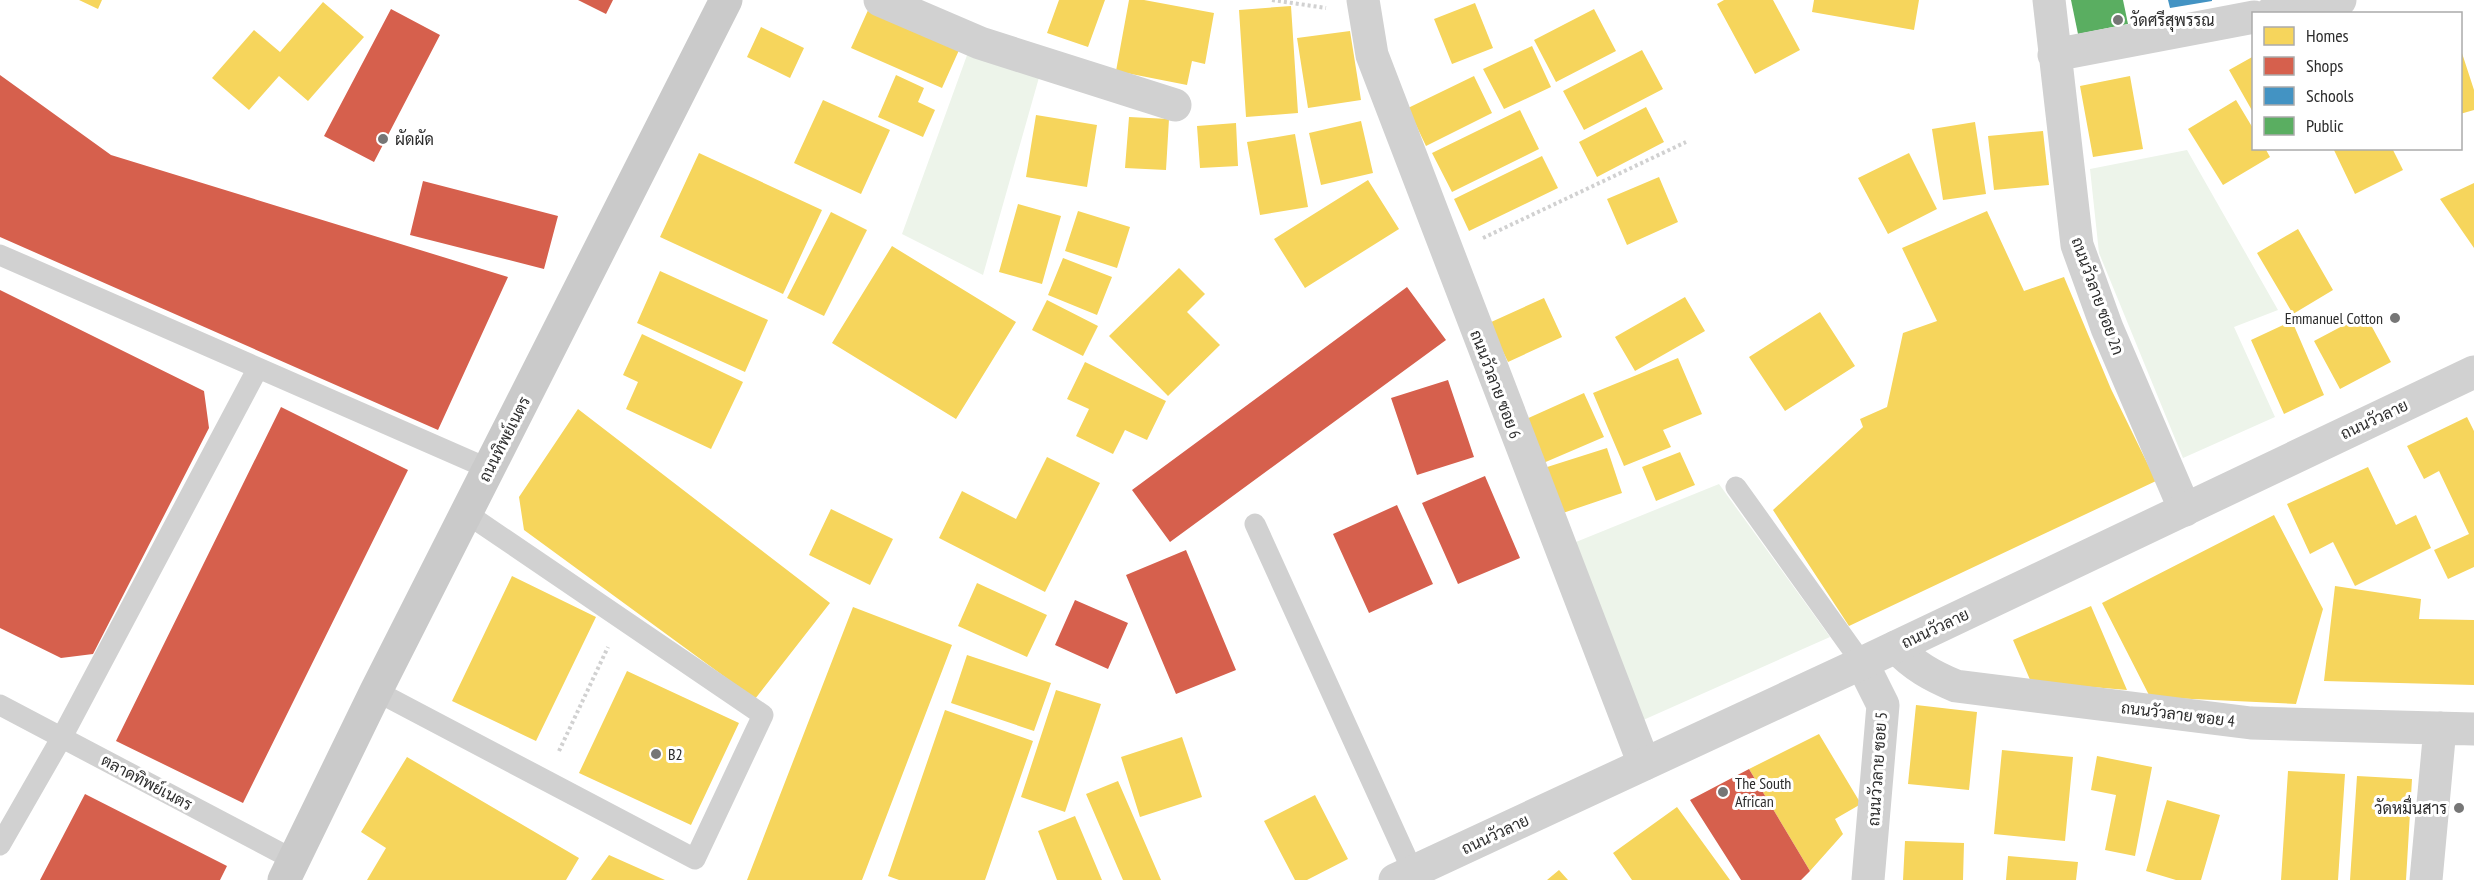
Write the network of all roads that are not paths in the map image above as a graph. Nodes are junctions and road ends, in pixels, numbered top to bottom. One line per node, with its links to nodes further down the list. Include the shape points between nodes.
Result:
1 (726, 0): 13 (main road, ถนนทิพย์เนตร)
2 (880, 0): 9 (street, via 980,42)
3 (2049, 0): 8 (street, ถนนวัวลาย ซอย 2ก)
4 (2340, 0): 6 (street)
5 (1364, 7): 25 (street, ถนนวัวลาย ซอย 6, via 1372,55)
6 (2280, 12)
7 (2252, 17): 8 (street)
8 (2054, 55): 15 (street, ถนนวัวลาย ซอย 2ก, via 2077,245 2107,328)
9 (1175, 105)
10 (0, 255): 11 (lane)
11 (258, 368): 13 (lane); 24 (lane)
12 (2474, 372): 15 (street, ถนนวัวลาย)
13 (489, 469): 16 (main road, ถนนทิพย์เนตร)
14 (1736, 488): 19 (lane)
15 (2185, 510): 18 (street, ถนนวัวลาย)
16 (466, 513): 20 (main road, ถนนทิพย์เนตร); 20 (lane, via 763,715 695,859)
17 (1255, 524): 28 (lane)
18 (1896, 646): 19 (street, ถนนวัวลาย); 22 (street, ถนนวัวลาย ซอย 4, via 1929,675 1956,686 2251,723)
19 (1862, 663): 25 (street, ถนนวัวลาย); 29 (street, ถนนวัวลาย ซอย 5, via 1883,705)
20 (376, 691): 27 (main road, ถนนทิพย์เนตร)
21 (0, 705): 24 (lane, ตลาดทิพย์เนตร)
22 (2440, 728): 23 (street, ถนนวัวลาย ซอย 4); 30 (street)
23 (2474, 729)
24 (62, 737): 26 (lane); 27 (lane, ตลาดทิพย์เนตร)
25 (1644, 764): 28 (street, ถนนวัวลาย)
26 (0, 845)
27 (289, 870)
28 (1404, 876)
29 (1868, 880)
30 (2426, 880)

